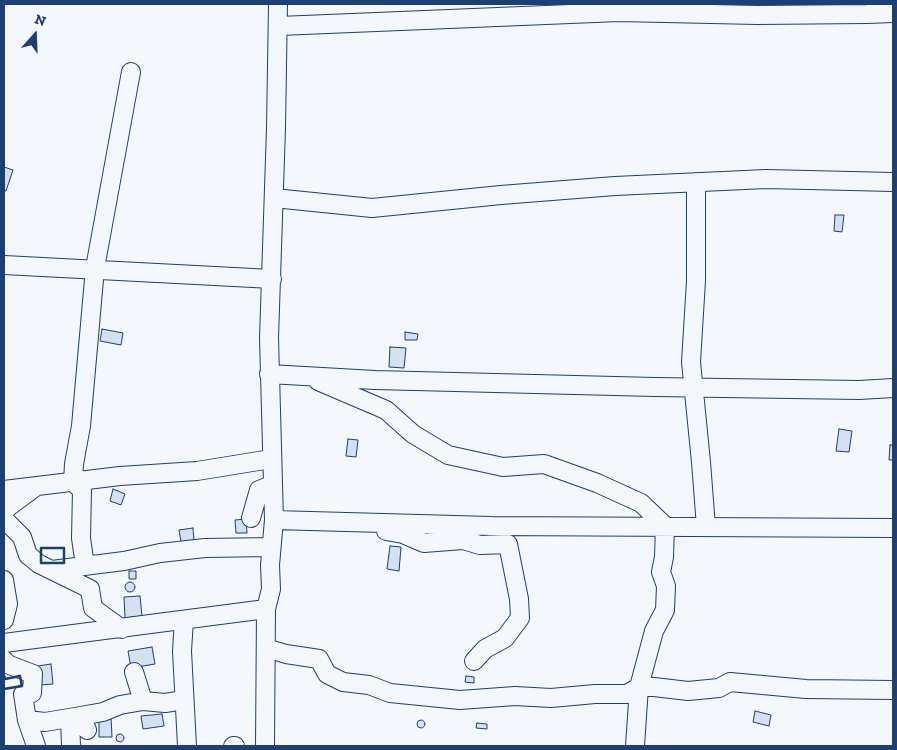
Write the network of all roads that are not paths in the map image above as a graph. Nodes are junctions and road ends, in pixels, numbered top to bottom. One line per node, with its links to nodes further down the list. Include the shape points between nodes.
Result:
1 (278, 4): 3 (street)
2 (893, 13): 3 (street, via 619,12)
3 (279, 26): 7 (street)
4 (130, 72): 9 (street)
5 (696, 182): 6 (street, via 766,179); 7 (street, via 558,190 372,208); 13 (street, via 696,280 691,362)
6 (893, 182)
7 (274, 198): 10 (street)
8 (4, 264): 9 (street)
9 (96, 268): 10 (street); 16 (street)
10 (272, 279): 11 (street)
11 (269, 374): 12 (street); 15 (street)
12 (307, 376): 13 (street); 25 (street, via 386,410 413,434 448,455 503,467 544,464 641,503)
13 (694, 388): 14 (street); 26 (street)
14 (893, 388)
15 (271, 460): 16 (street, via 197,471); 17 (street)
16 (73, 482): 18 (street); 29 (street, via 82,490 81,538)
17 (272, 485): 21 (street, via 259,490); 23 (street)
18 (36, 486): 19 (street); 20 (street, via 7,508)
19 (4, 490)
20 (4, 514)
21 (250, 518)
22 (4, 519): 30 (street, via 22,538 28,555)
23 (274, 520): 24 (street); 28 (street)
24 (298, 521): 25 (street); 39 (street, via 314,529 377,530 403,534 424,543 463,540 480,545 508,544 520,618 505,638 485,649)
25 (665, 526): 26 (street); 41 (street, via 661,572 666,586 665,610 654,631)
26 (706, 527): 27 (street)
27 (893, 528)
28 (271, 547): 29 (street, via 238,555 205,548); 32 (street, via 271,589)
29 (85, 566): 30 (street)
30 (52, 570): 35 (street, via 90,590 93,608)
31 (4, 580): 33 (street, via 8,604)
32 (266, 609): 34 (street); 37 (street)
33 (4, 620)
34 (184, 620): 35 (street); 43 (street)
35 (122, 629): 36 (street)
36 (8, 639)
37 (266, 648): 41 (street, via 319,659 327,674 342,682 390,693 460,700 515,696 551,698 627,694); 50 (street)
38 (4, 660): 45 (street, via 33,674 32,693 23,694)
39 (474, 661)
40 (134, 672): 44 (street)
41 (639, 687): 42 (street, via 688,691 719,688 730,682 806,689); 51 (street)
42 (893, 690)
43 (184, 700): 44 (street); 49 (street)
44 (143, 702): 46 (street, via 120,705)
45 (27, 720): 46 (street); 47 (street)
46 (79, 721): 48 (street)
47 (36, 746)
48 (71, 746)
49 (187, 746)
50 (265, 746)
51 (635, 746)

